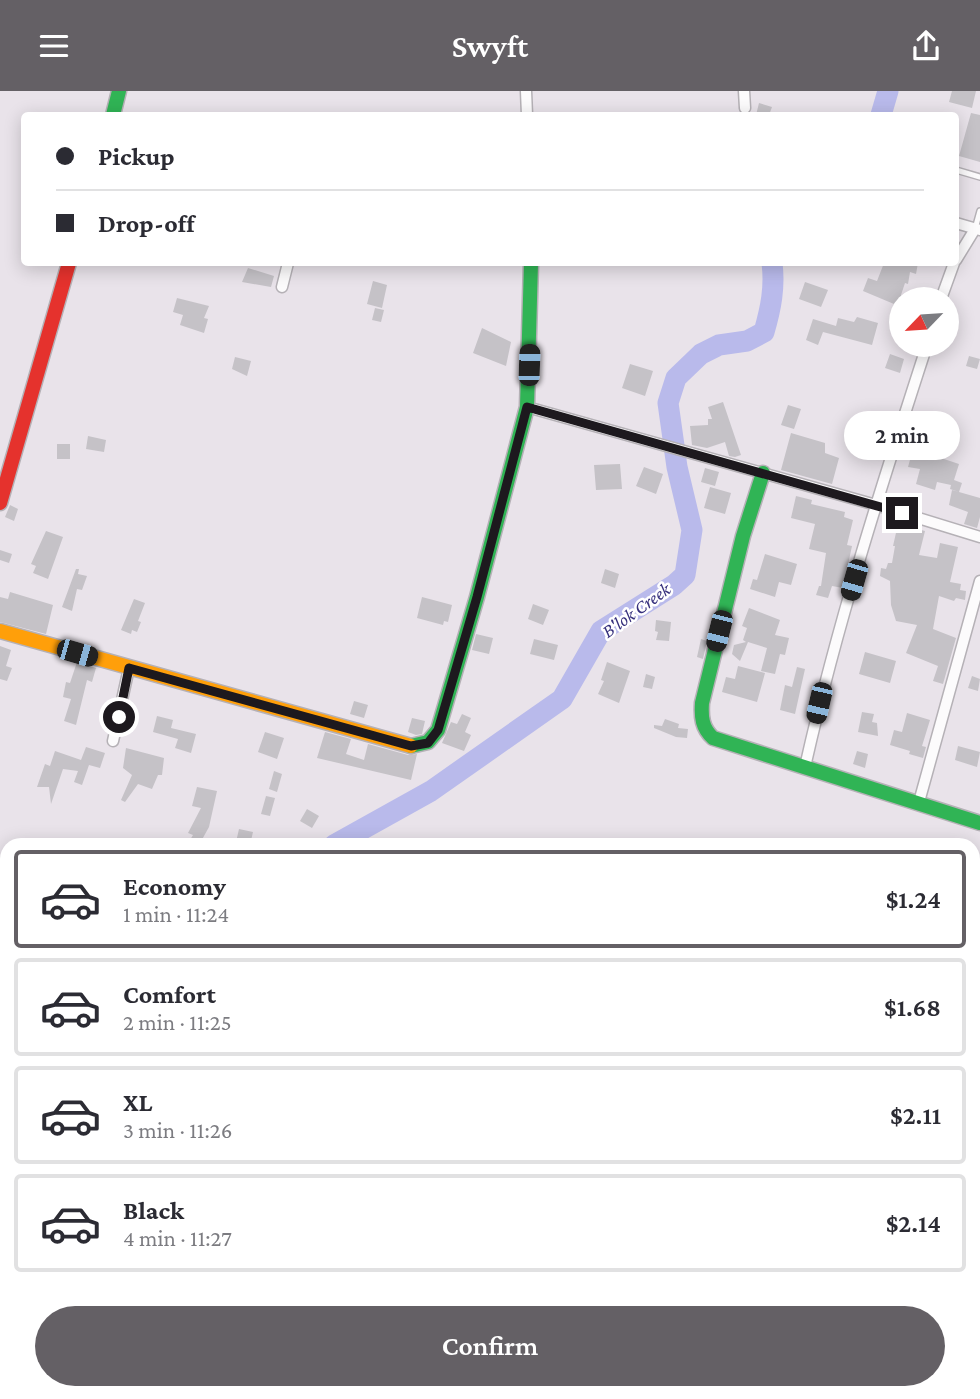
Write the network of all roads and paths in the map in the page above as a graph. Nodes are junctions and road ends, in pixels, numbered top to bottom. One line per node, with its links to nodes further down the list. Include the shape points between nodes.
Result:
1 (119, 91): 5 (main road)
2 (526, 91): 6 (street)
3 (744, 91): 4 (street)
4 (745, 108)
5 (114, 112)
6 (527, 112)
7 (959, 171): 8 (lane)
8 (980, 177)
9 (980, 211): 11 (lane)
10 (959, 224): 11 (street)
11 (978, 230): 12 (street)
12 (959, 256)
13 (68, 266): 22 (main road)
14 (287, 266): 17 (street)
15 (531, 266): 20 (main road)
16 (953, 266): 18 (street)
17 (282, 287)
18 (945, 287)
19 (923, 357): 23 (street)
20 (527, 407): 21 (street); 27 (main road, via 438,730 428,743 411,746)
21 (763, 473): 23 (street); 29 (main road, via 740,549 701,719 713,738)
22 (0, 503)
23 (876, 505): 24 (street); 29 (street, via 824,681)
24 (980, 537)
25 (980, 581): 30 (street)
26 (0, 631): 27 (main road)
27 (129, 668): 28 (street)
28 (113, 741)
29 (805, 767): 30 (main road)
30 (919, 802): 31 (main road)
31 (980, 823)

